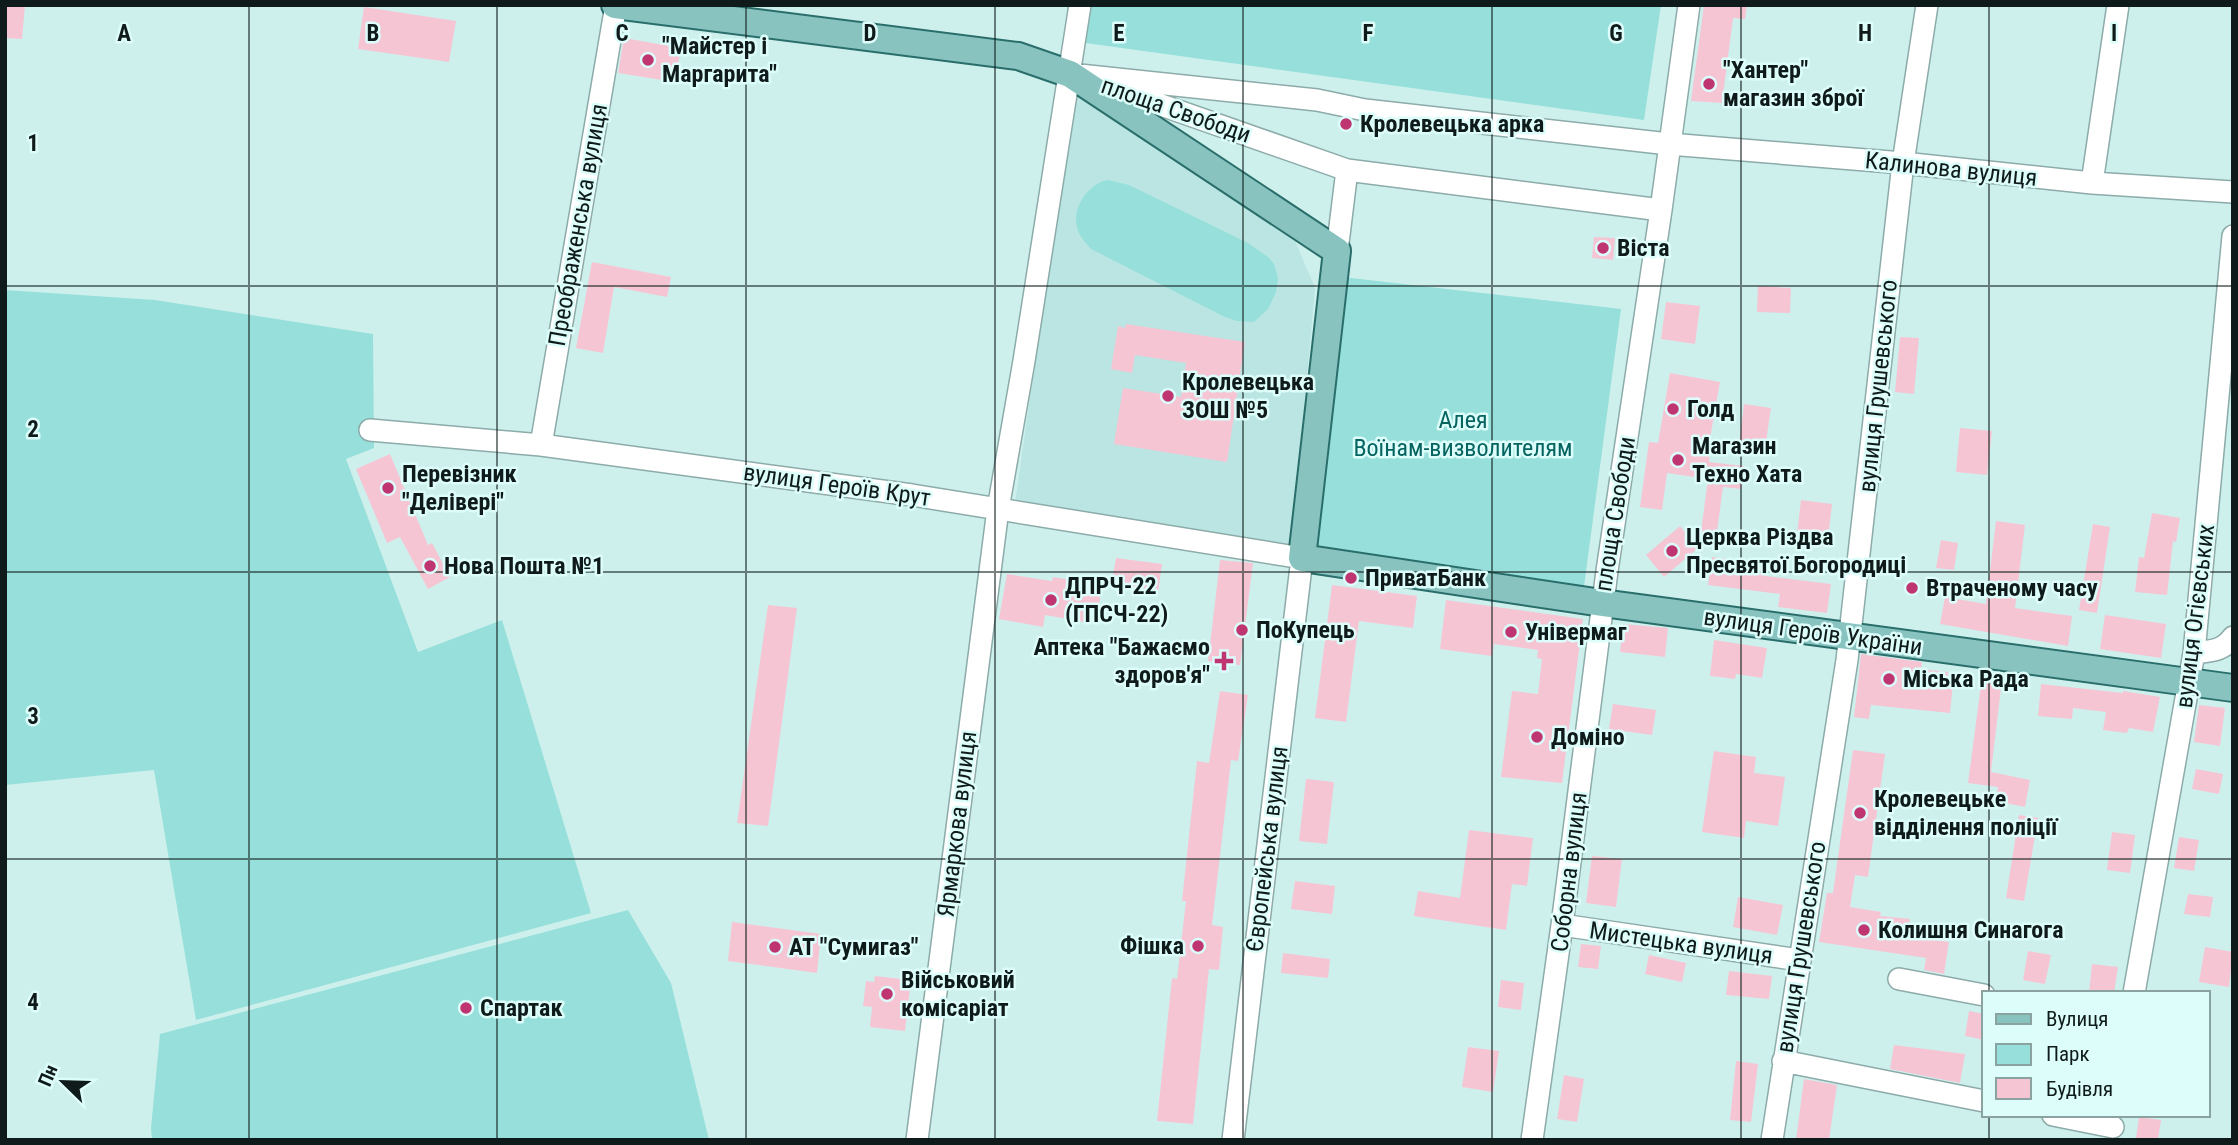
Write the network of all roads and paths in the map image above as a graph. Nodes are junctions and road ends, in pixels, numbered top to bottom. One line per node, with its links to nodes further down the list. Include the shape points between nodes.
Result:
1 (615, 5): 6 (main road, via 1018,56); 16 (street, Преображенська вулиця)
2 (1080, 5): 6 (street, площа Свободи)
3 (1689, 5): 7 (street, площа Свободи)
4 (1927, 5): 8 (street, вулиця Грушевського)
5 (2118, 5): 10 (street)
6 (1070, 74): 7 (street, Калинова вулиця); 9 (street, площа Свободи); 14 (main road); 17 (street, Ярмаркова вулиця)
7 (1670, 144): 8 (street, Калинова вулиця); 12 (street, площа Свободи)
8 (1903, 163): 10 (street, Калинова вулиця); 20 (street, вулиця Грушевського)
9 (1347, 170): 12 (street, площа Свободи); 14 (street)
10 (2091, 183): 11 (street, Калинова вулиця)
11 (2233, 191)
12 (1661, 210): 19 (street, площа Свободи)
13 (2233, 236): 22 (street, вулиця Огієвських)
14 (1337, 251): 18 (main road)
15 (370, 430): 16 (street, вулиця Героїв Крут)
16 (541, 445): 17 (street, вулиця Героїв Крут)
17 (998, 509): 18 (street, вулиця Героїв Крут); 34 (street, Ярмаркова вулиця)
18 (1302, 558): 19 (main road, площа Свободи); 35 (street, Європейська вулиця)
19 (1602, 603): 20 (main road, вулиця Героїв України); 25 (street, Соборна вулиця)
20 (1850, 637): 23 (main road, вулиця Героїв України); 26 (street, вулиця Грушевського)
21 (2233, 637): 22 (street, via 2226,646)
22 (2194, 653): 23 (street, вулиця Огієвських)
23 (2190, 682): 24 (main road, вулиця Героїв України); 28 (street, вулиця Огієвських)
24 (2233, 688)
25 (1562, 925): 26 (street, Мистецька вулиця); 36 (street, Соборна вулиця)
26 (1799, 960): 30 (street, вулиця Грушевського)
27 (1899, 979): 29 (street)
28 (2134, 991)
29 (1982, 995)
30 (1783, 1061): 31 (street); 37 (street, вулиця Грушевського)
31 (1982, 1101)
32 (2063, 1117): 33 (street)
33 (2113, 1127)
34 (917, 1140)
35 (1233, 1140)
36 (1532, 1140)
37 (1772, 1140)

